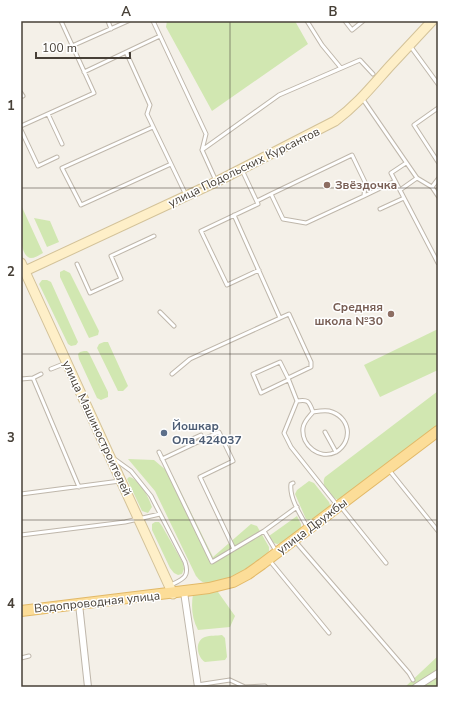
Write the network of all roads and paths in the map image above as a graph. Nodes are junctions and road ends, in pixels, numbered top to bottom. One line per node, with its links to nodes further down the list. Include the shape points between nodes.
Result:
1 (61, 21): 11 (lane)
2 (108, 21): 9 (lane)
3 (128, 21): 9 (lane)
4 (153, 21): 10 (lane)
5 (307, 21): 14 (lane)
6 (345, 21): 7 (lane, via 352,30)
7 (363, 21)
8 (432, 21): 12 (street, улица Подольских Курсантов)
9 (111, 29): 11 (lane)
10 (160, 36): 13 (lane); 27 (lane, via 206,134)
11 (72, 46): 15 (lane)
12 (410, 46): 18 (lane); 20 (street, улица Подольских Курсантов)
13 (126, 52): 15 (lane); 24 (lane, via 150,105 147,114)
14 (341, 68): 16 (lane, via 360,60); 27 (lane, via 279,95)
15 (84, 72): 22 (lane, via 94,93)
16 (373, 74)
17 (438, 74): 18 (lane)
18 (433, 78): 19 (lane)
19 (438, 84)
20 (362, 98): 30 (lane); 32 (street, улица Подольских Курсантов, via 330,124)
21 (438, 108): 29 (lane, via 414,125)
22 (48, 114): 23 (lane); 26 (lane)
23 (21, 126)
24 (153, 127): 31 (lane); 31 (lane, via 62,168 80,205)
25 (21, 130): 28 (lane, via 38,166)
26 (62, 144)
27 (202, 150): 36 (lane)
28 (57, 157)
29 (438, 162)
30 (406, 163): 33 (lane); 35 (lane, via 391,174)
31 (171, 164): 40 (lane)
32 (242, 170): 36 (street, улица Подольских Курсантов); 44 (lane)
33 (417, 178): 37 (lane); 38 (lane)
34 (438, 179): 37 (lane)
35 (395, 181): 38 (lane); 41 (lane)
36 (216, 182): 40 (street, улица Подольских Курсантов)
37 (432, 187): 42 (lane)
38 (400, 190): 43 (lane)
39 (271, 194): 41 (lane, via 283,219 306,223); 41 (lane, via 352,155 365,182); 44 (lane)
40 (187, 196): 50 (street, улица Подольских Курсантов)
41 (364, 196)
42 (438, 196)
43 (404, 198): 45 (lane); 48 (lane)
44 (257, 201): 46 (lane, via 258,204)
45 (380, 209)
46 (234, 215): 51 (lane); 51 (lane, via 201,231 227,285)
47 (154, 236): 49 (lane, via 111,256 121,279 90,293)
48 (438, 263)
49 (77, 264)
50 (23, 267): 55 (street, улица Машиностроителей)
51 (259, 270): 53 (lane)
52 (160, 312): 54 (lane)
53 (280, 318): 58 (lane, via 190,359); 61 (lane, via 289,314 311,362 311,367)
54 (174, 326)
55 (67, 362): 56 (lane); 70 (street, улица Машиностроителей)
56 (51, 369)
57 (41, 374): 59 (lane)
58 (172, 374)
59 (33, 378): 60 (lane); 77 (lane)
60 (21, 379)
61 (288, 379): 61 (lane, via 280,362 253,374 262,393); 62 (lane)
62 (297, 401): 63 (lane, via 308,401); 73 (lane, via 284,433)
63 (314, 412): 69 (lane, via 329,411 337,414 345,423 348,429 347,441); 69 (lane, via 303,427 306,443 317,453 332,455)
64 (438, 431): 72 (main road, улица Дружбы)
65 (325, 432): 69 (lane)
66 (201, 435): 67 (lane)
67 (190, 440)
68 (159, 452): 71 (lane)
69 (336, 452)
70 (110, 456): 75 (street, улица Машиностроителей); 81 (lane, via 131,471 151,496)
71 (162, 459): 88 (lane, via 212,562); 88 (lane, via 219,432 233,461 200,477)
72 (388, 469): 79 (main road, улица Дружбы); 85 (lane)
73 (308, 471): 74 (lane); 79 (lane)
74 (305, 473)
75 (122, 481): 77 (lane); 82 (street, улица Машиностроителей)
76 (293, 483): 80 (lane, via 290,490)
77 (79, 487): 78 (lane)
78 (21, 494)
79 (339, 506): 83 (main road, улица Дружбы); 91 (lane)
80 (297, 507): 83 (lane); 84 (lane)
81 (160, 514): 82 (lane); 92 (lane, via 188,570)
82 (139, 519): 86 (lane); 92 (street, улица Машиностроителей)
83 (308, 529): 87 (main road, улица Дружбы)
84 (264, 530): 88 (lane); 89 (lane)
85 (438, 531)
86 (21, 534)
87 (294, 540): 89 (main road, улица Дружбы); 100 (lane)
88 (234, 549)
89 (277, 553): 90 (main road, улица Дружбы)
90 (268, 559): 93 (main road, улица Дружбы, via 233,582); 96 (lane)
91 (386, 563)
92 (171, 590): 93 (main road, улица Дружбы); 94 (main road, Водопроводная улица)
93 (184, 592): 102 (street)
94 (79, 604): 95 (main road, Водопроводная улица); 103 (street)
95 (21, 611)
96 (329, 633)
97 (29, 656): 98 (lane)
98 (21, 658)
99 (438, 673): 106 (street)
100 (413, 680)
101 (211, 683): 102 (lane); 104 (lane); 105 (lane, via 230,680 245,687)
102 (197, 686)
103 (88, 687)
104 (211, 687)
105 (266, 687)
106 (416, 687)

